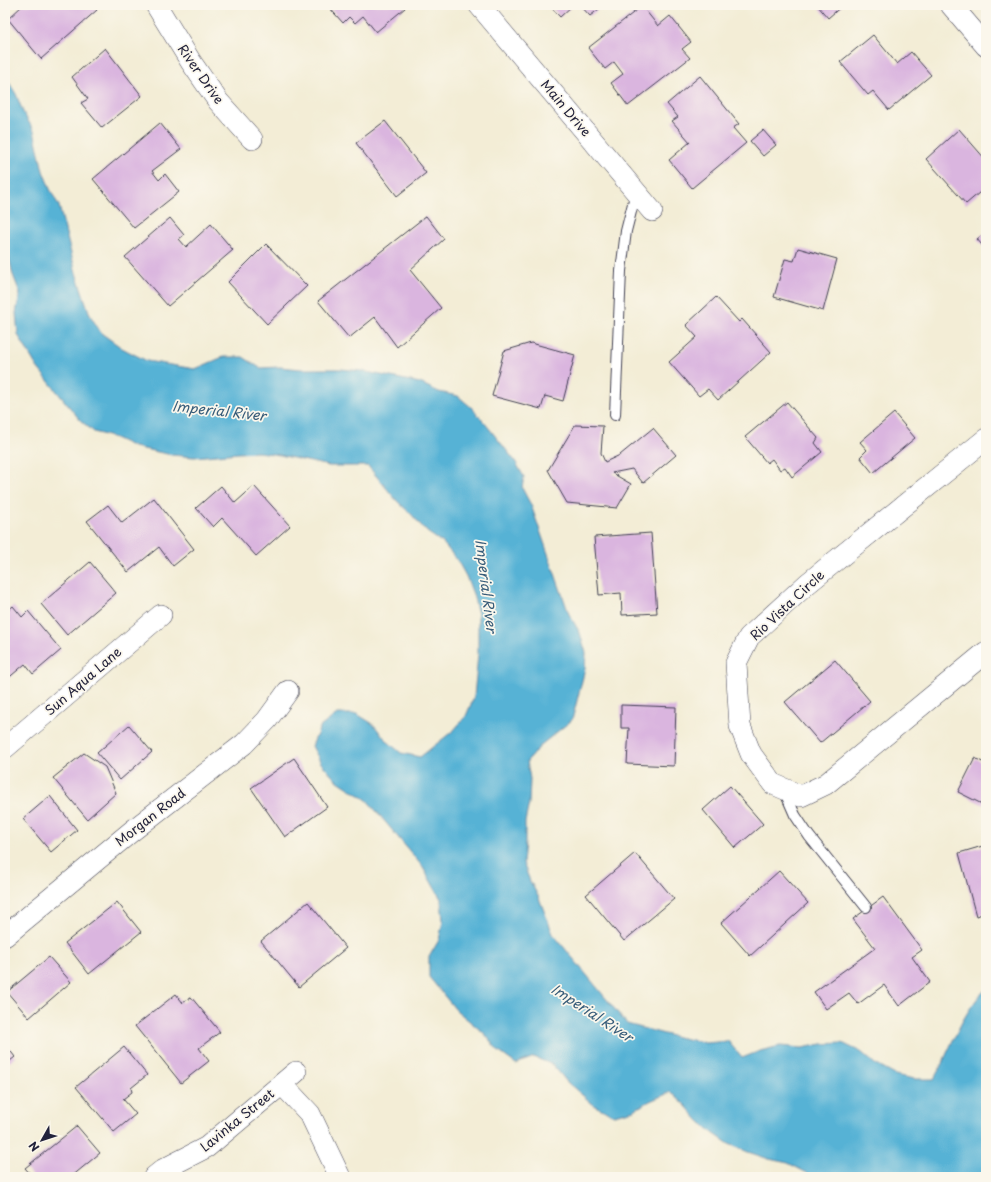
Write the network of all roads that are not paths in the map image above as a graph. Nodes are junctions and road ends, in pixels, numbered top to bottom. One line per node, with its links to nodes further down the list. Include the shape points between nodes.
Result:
1 (156, 5): 5 (street, River Drive, via 218,101)
2 (479, 5): 6 (street, Main Drive)
3 (951, 5): 4 (street)
4 (986, 46)
5 (252, 139)
6 (636, 192): 7 (street, Main Drive); 8 (lane, via 626,231 621,271)
7 (652, 211)
8 (615, 415)
9 (986, 440): 14 (street, Rio Vista Circle, via 807,584 749,637 736,663 740,726 751,754 773,784)
10 (161, 615): 13 (street, Sun Aqua Lane)
11 (986, 652): 14 (street, Rio Vista Circle, via 826,784 801,796)
12 (288, 691): 16 (street, Morgan Road, via 267,720 244,744 132,831)
13 (5, 748)
14 (783, 788): 15 (lane, via 795,815 809,836)
15 (866, 907)
16 (5, 936)
17 (154, 1177): 18 (street, Lavinka Street, via 164,1169 207,1147 289,1078 310,1114)
18 (340, 1177)

